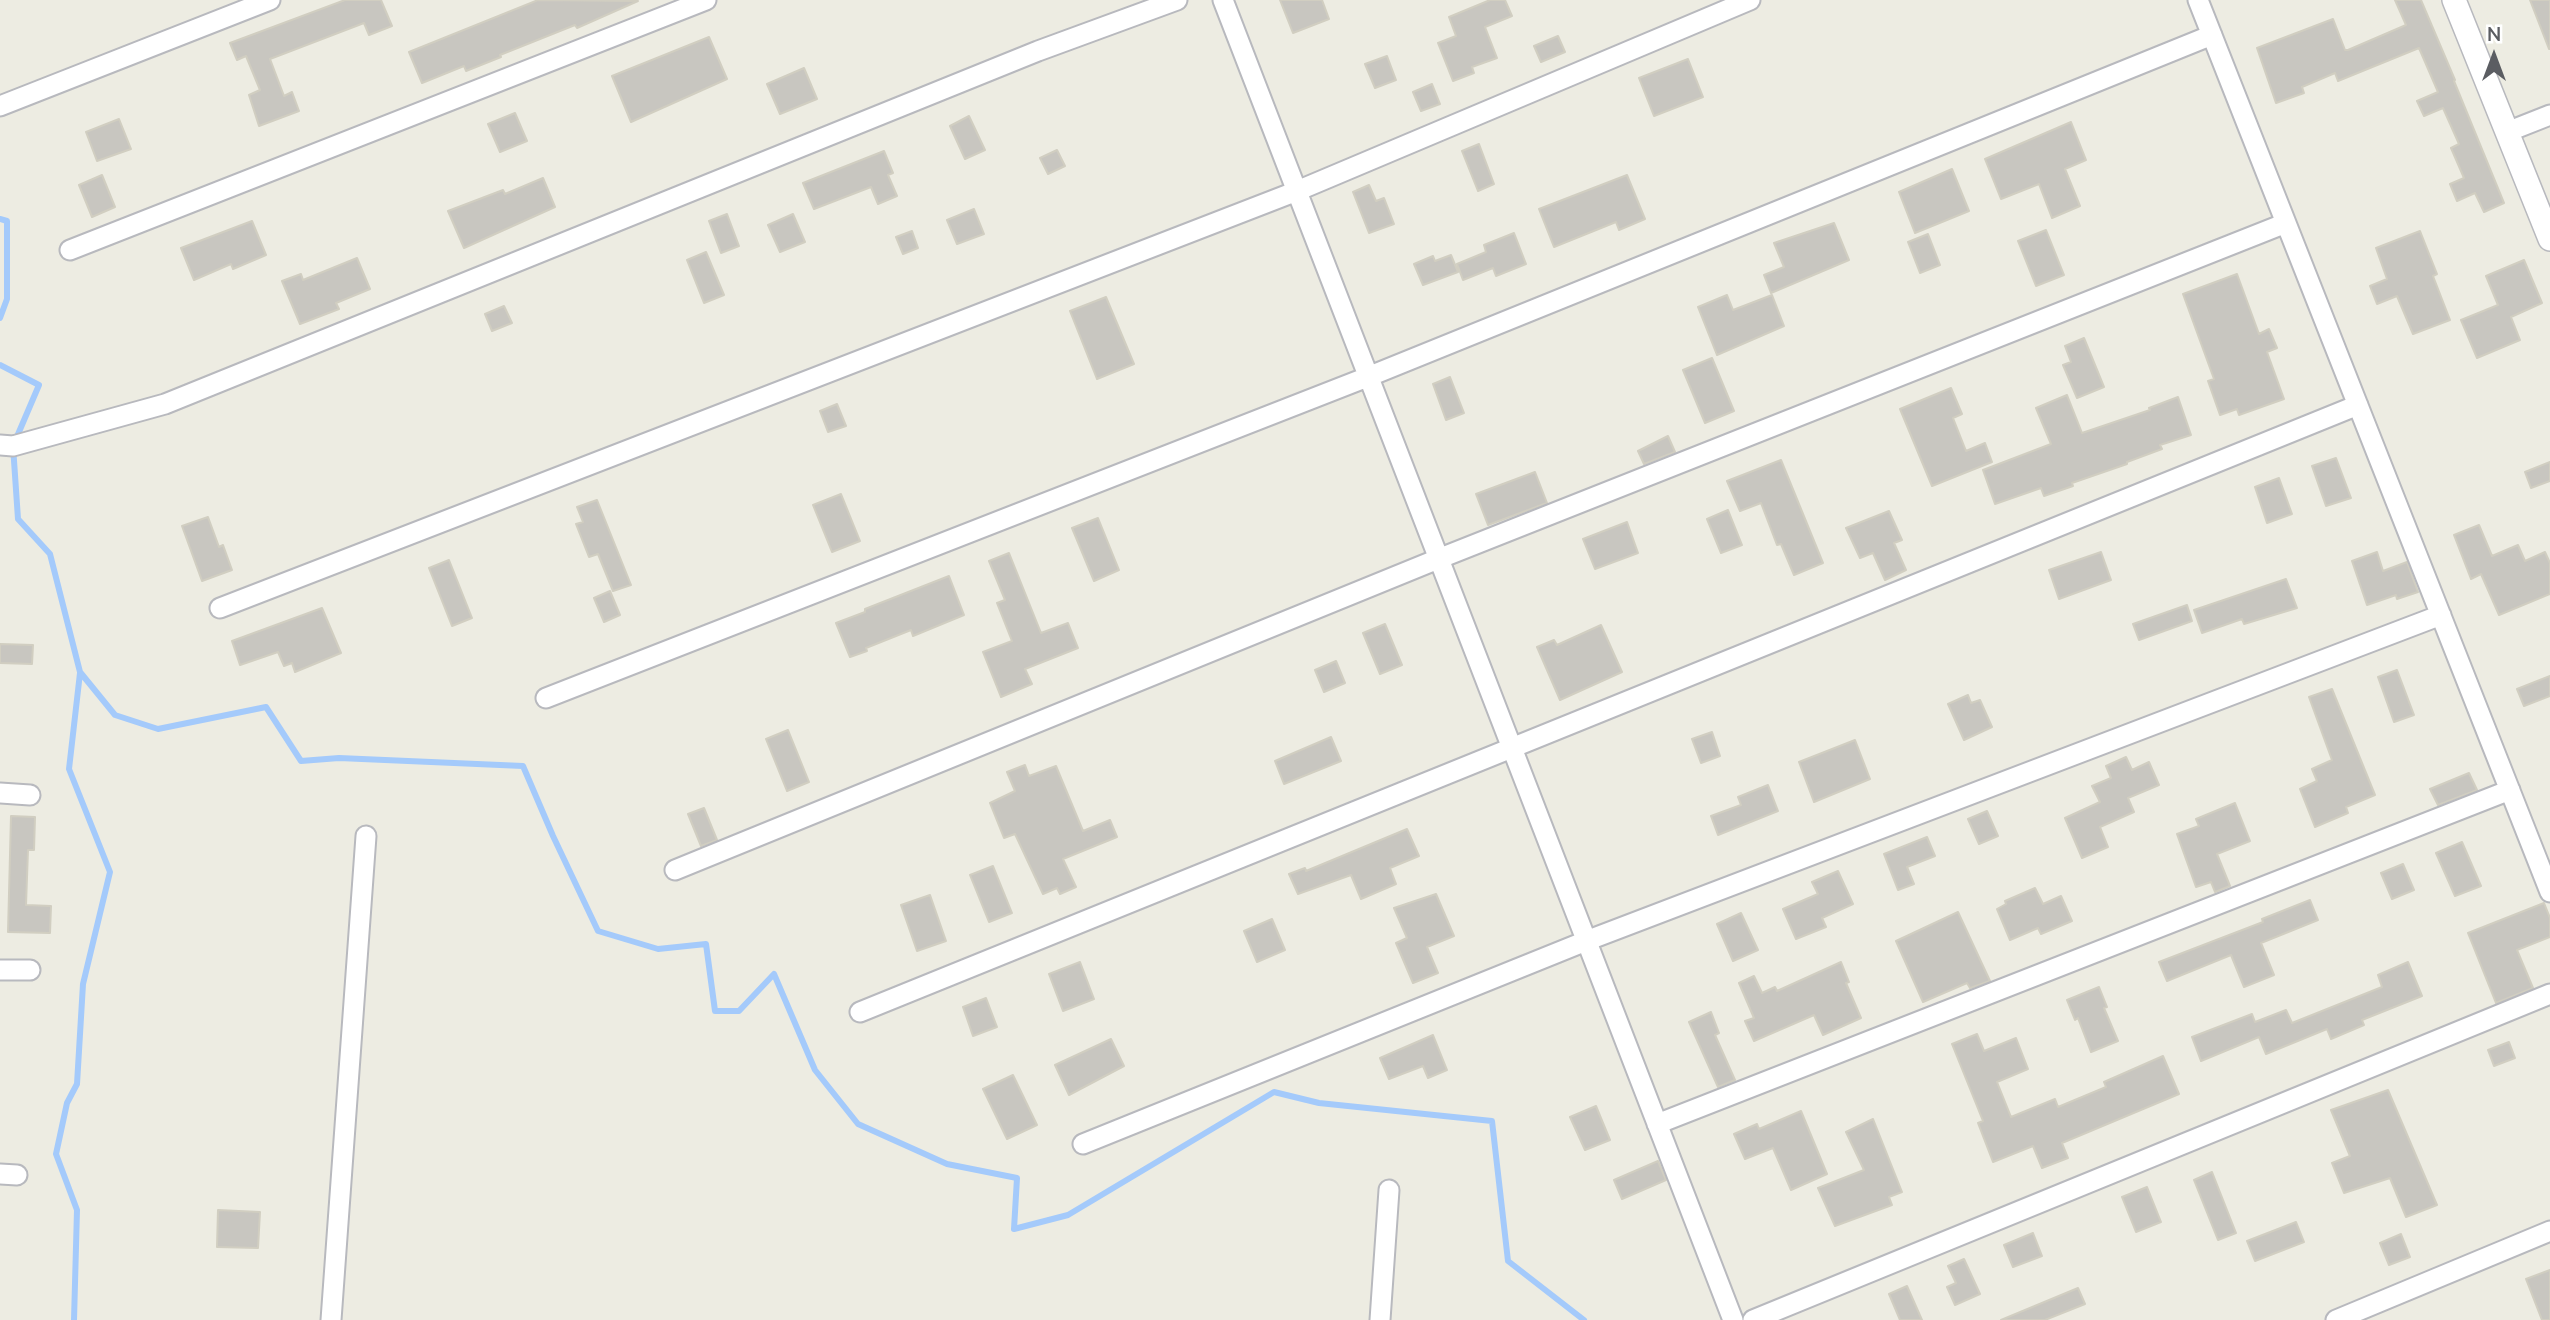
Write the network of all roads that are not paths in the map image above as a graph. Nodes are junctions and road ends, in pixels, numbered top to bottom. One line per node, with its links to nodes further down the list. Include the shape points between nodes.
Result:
1 (270, 0): 9 (street)
2 (706, 0): 15 (street)
3 (1177, 0): 18 (street, via 1038,51 165,404 13,446)
4 (1223, 0): 12 (street)
5 (1750, 0): 12 (street)
6 (2199, 0): 8 (street)
7 (2454, 0): 11 (street)
8 (2212, 35): 13 (street); 16 (street)
9 (0, 106)
10 (2550, 116): 11 (street)
11 (2507, 132): 14 (street)
12 (1297, 191): 16 (street); 20 (street)
13 (2286, 223): 17 (street); 19 (street)
14 (2550, 239)
15 (70, 250)
16 (1370, 376): 19 (street); 22 (street)
17 (2358, 405): 21 (street); 23 (street)
18 (0, 445)
19 (1438, 558): 23 (street); 28 (street)
20 (220, 608)
21 (2441, 615): 24 (street); 30 (street)
22 (546, 698)
23 (1511, 748): 30 (street); 34 (street)
24 (2510, 790): 29 (street); 35 (street)
25 (0, 793): 26 (street)
26 (30, 795)
27 (366, 836): 39 (street)
28 (675, 870)
29 (2550, 892)
30 (1586, 942): 35 (street); 36 (street)
31 (0, 970): 32 (street)
32 (30, 970)
33 (2550, 994): 42 (street)
34 (860, 1012)
35 (1657, 1124): 41 (street)
36 (1083, 1144)
37 (1389, 1190): 40 (street)
38 (2550, 1231): 43 (street)
39 (331, 1320)
40 (1380, 1320)
41 (1733, 1320)
42 (1753, 1320)
43 (2336, 1320)

